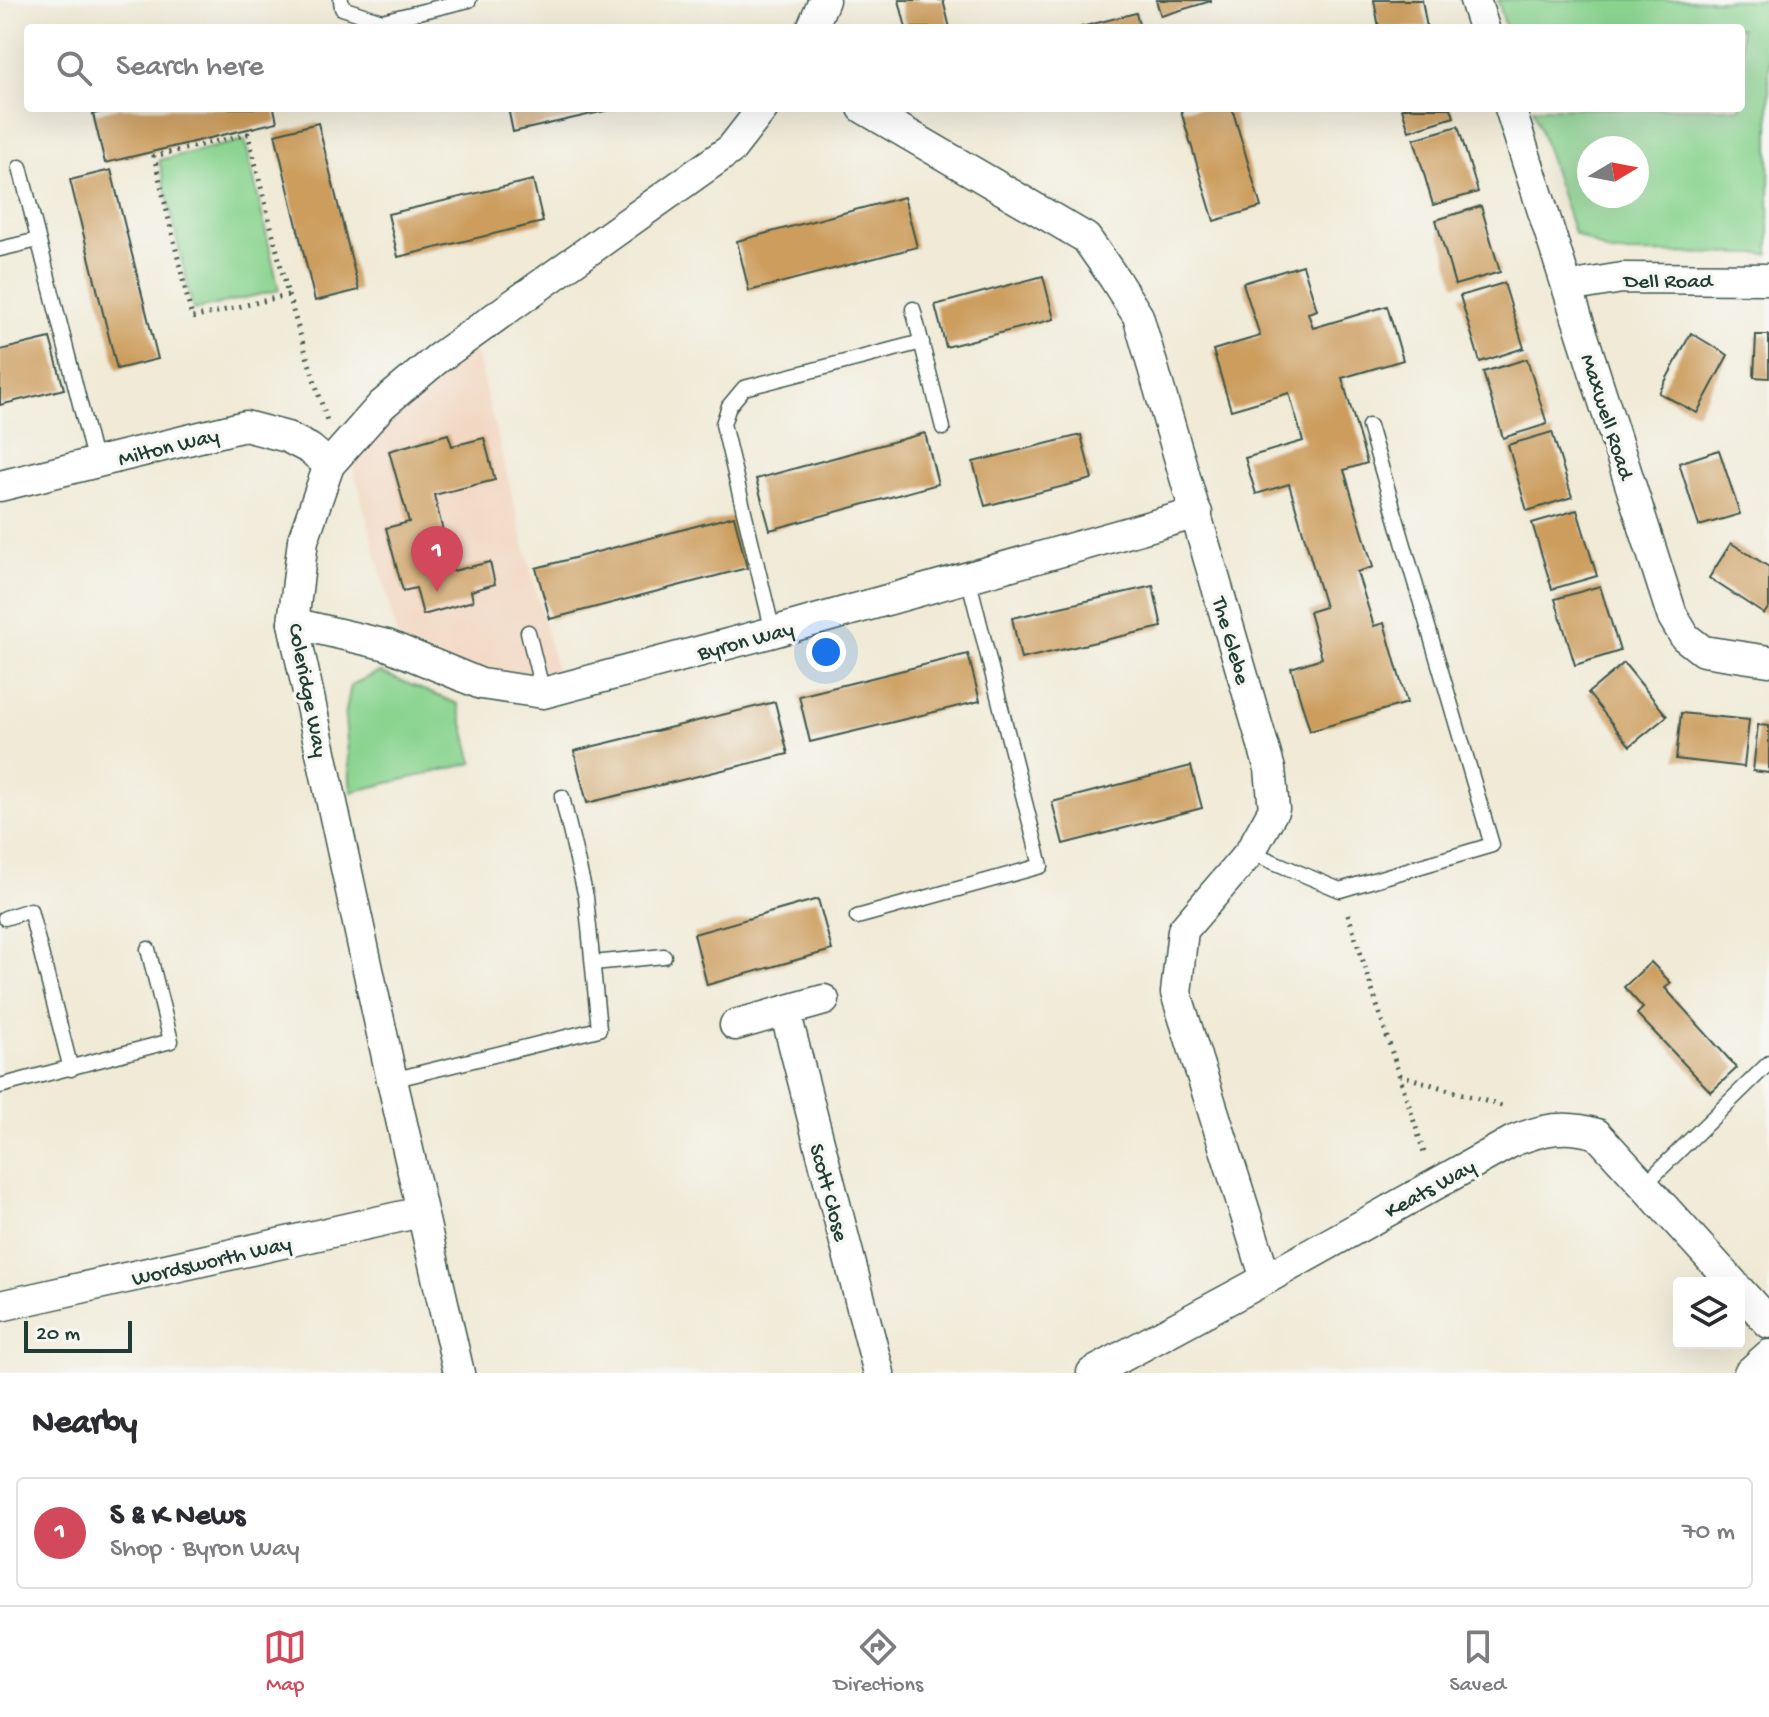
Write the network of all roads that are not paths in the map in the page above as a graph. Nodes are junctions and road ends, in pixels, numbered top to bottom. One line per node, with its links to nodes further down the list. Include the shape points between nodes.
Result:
1 (341, 0): 2 (lane, via 342,8 382,21)
2 (469, 0)
3 (824, 0): 5 (street)
4 (1475, 0): 6 (street)
5 (814, 24)
6 (1483, 24)
7 (760, 112): 19 (street, Coleridge Way, via 731,149 437,359 382,405)
8 (870, 112): 22 (street, The Glebe, via 1086,238 1138,316)
9 (1511, 112): 14 (street, Maxwell Road)
10 (20, 167): 11 (lane)
11 (38, 240): 12 (lane); 20 (lane)
12 (0, 249)
13 (1769, 279): 14 (street, Dell Road, via 1622,278)
14 (1568, 287): 27 (street, Maxwell Road, via 1672,615 1685,637 1703,651)
15 (913, 309): 16 (lane)
16 (922, 342): 18 (lane); 26 (lane, via 744,388 729,406 723,424)
17 (1369, 426): 30 (lane, via 1492,845 1340,890)
18 (943, 428)
19 (333, 460): 20 (street, Milton Way, via 287,437 245,426); 24 (street, Coleridge Way, via 303,540)
20 (95, 463): 21 (street, Milton Way)
21 (0, 486)
22 (1197, 513): 23 (street, Byron Way); 30 (street, The Glebe, via 1270,769 1274,809)
23 (968, 577): 26 (street, Byron Way); 31 (lane, via 1041,866)
24 (293, 623): 28 (street, Byron Way, via 387,645 481,684); 41 (street, Coleridge Way)
25 (528, 632): 28 (lane)
26 (773, 632): 28 (street, Byron Way)
27 (1769, 661)
28 (543, 693)
29 (562, 797): 35 (lane, via 586,897)
30 (1250, 852): 46 (street, The Glebe, via 1183,930 1176,993)
31 (857, 917)
32 (5, 918): 40 (lane, via 30,910)
33 (148, 949): 40 (lane, via 171,1041)
34 (664, 956): 35 (lane)
35 (593, 963): 41 (lane, via 599,1029)
36 (824, 1000): 37 (street)
37 (785, 1011): 38 (street); 52 (street, Scott Close)
38 (735, 1025)
39 (1769, 1063): 43 (lane)
40 (71, 1069): 42 (lane)
41 (392, 1080): 44 (street, Coleridge Way)
42 (0, 1086)
43 (1644, 1185): 45 (street, Keats Way); 46 (street, Keats Way, via 1597,1134 1575,1127 1537,1131)
44 (421, 1212): 48 (street, Wordsworth Way); 51 (street, Coleridge Way)
45 (1728, 1277)
46 (1266, 1279): 53 (street, Keats Way)
47 (1745, 1297): 49 (street)
48 (0, 1306)
49 (1769, 1323)
50 (1769, 1355): 54 (street)
51 (459, 1373)
52 (879, 1373)
53 (1092, 1373)
54 (1749, 1373)

